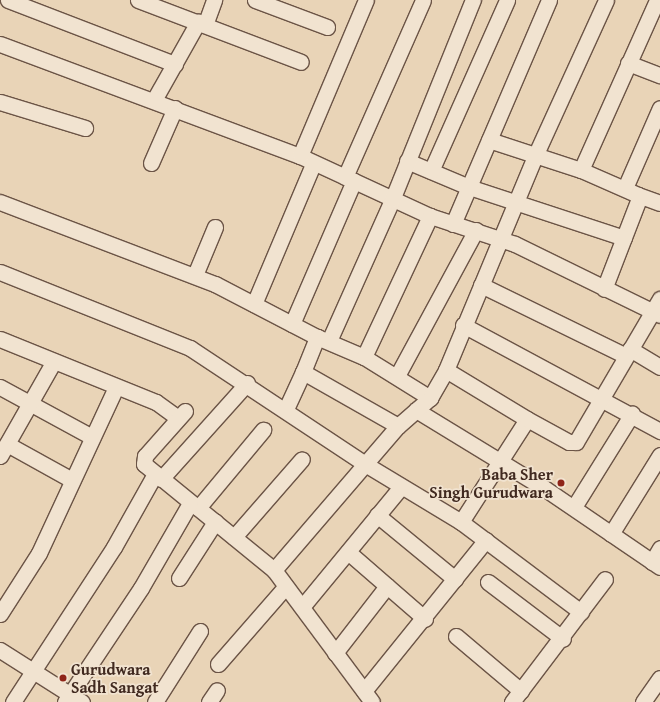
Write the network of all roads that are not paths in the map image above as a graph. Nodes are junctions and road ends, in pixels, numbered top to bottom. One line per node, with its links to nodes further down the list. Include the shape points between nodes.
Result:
1 (8, 0): 17 (street)
2 (138, 0): 12 (street)
3 (214, 0): 12 (street)
4 (255, 0): 13 (street)
5 (366, 0): 25 (street)
6 (422, 0): 32 (street)
7 (473, 0): 27 (street)
8 (507, 0): 31 (street)
9 (549, 0): 24 (street)
10 (606, 0): 26 (street)
11 (657, 0): 16 (street)
12 (202, 23): 15 (street); 17 (street)
13 (327, 27)
14 (0, 44): 19 (street)
15 (301, 62)
16 (628, 63): 18 (street); 30 (street)
17 (175, 64): 19 (street)
18 (660, 75)
19 (154, 100): 21 (street)
20 (0, 102): 23 (street)
21 (175, 108): 25 (street); 28 (street)
22 (660, 108): 34 (street)
23 (85, 128)
24 (489, 140): 26 (street); 33 (street)
25 (300, 156): 29 (street)
26 (535, 156): 30 (street); 37 (street)
27 (406, 161): 31 (street); 35 (street)
28 (151, 163)
29 (313, 164): 32 (street); 49 (street)
30 (581, 170): 34 (street)
31 (431, 171): 33 (street)
32 (350, 179): 35 (street); 51 (street)
33 (469, 187): 37 (street); 40 (street)
34 (631, 191): 38 (street); 43 (street)
35 (392, 200): 39 (street); 54 (street)
36 (0, 202): 46 (street)
37 (517, 203): 43 (street); 44 (street)
38 (660, 203)
39 (430, 216): 40 (street); 56 (street)
40 (453, 224): 42 (street)
41 (215, 227): 46 (street)
42 (476, 230): 44 (street); 61 (street)
43 (624, 238): 48 (street)
44 (501, 239): 47 (street); 48 (street)
45 (0, 272): 62 (street, via 172,339)
46 (195, 275): 49 (street)
47 (481, 285): 52 (street); 55 (street)
48 (604, 289): 50 (street)
49 (254, 304): 51 (street)
50 (658, 308): 55 (street)
51 (292, 324): 54 (street)
52 (463, 325): 59 (street); 66 (street)
53 (0, 339): 57 (street)
54 (323, 339): 56 (street); 60 (street)
55 (628, 353): 58 (street); 66 (street)
56 (364, 357): 61 (street)
57 (54, 361): 64 (street); 67 (street)
58 (660, 367)
59 (446, 370): 65 (street); 71 (street)
60 (303, 372): 68 (street); 72 (street)
61 (397, 376): 65 (street)
62 (247, 383): 68 (street); 81 (street)
63 (0, 387): 67 (street)
64 (116, 387): 75 (street); 81 (street, via 181,414 145,456 144,464)
65 (430, 398): 69 (street)
66 (602, 399): 70 (street); 71 (street, via 576,442 569,442)
67 (30, 404): 75 (street); 76 (street)
68 (286, 408): 80 (street)
69 (416, 410): 72 (street); 79 (street)
70 (632, 414): 74 (street); 85 (street)
71 (527, 419): 79 (street)
72 (398, 426): 80 (street)
73 (264, 430): 84 (street)
74 (660, 431)
75 (92, 437): 82 (street)
76 (4, 443): 82 (street)
77 (660, 455): 89 (street)
78 (302, 459): 90 (street)
79 (499, 460): 85 (street); 88 (street)
80 (365, 464): 83 (street); 95 (street)
81 (158, 477): 84 (street); 112 (street)
82 (72, 480): 102 (street, via 38,553)
83 (401, 487): 86 (street); 88 (street)
84 (194, 506): 87 (street); 116 (street)
85 (574, 507): 89 (street)
86 (377, 515): 93 (street); 97 (street)
87 (215, 522): 90 (street); 96 (street)
88 (460, 522): 91 (street)
89 (611, 534): 94 (street)
90 (234, 537): 95 (street)
91 (486, 540): 97 (street); 104 (street)
92 (660, 548): 94 (street)
93 (348, 552): 101 (street); 103 (street)
94 (656, 565)
95 (274, 570): 100 (street)
96 (179, 578)
97 (455, 579): 105 (street)
98 (605, 579): 104 (street)
99 (488, 582): 108 (street)
100 (286, 586): 103 (street); 111 (street)
101 (387, 586): 105 (street); 110 (street)
102 (2, 608)
103 (302, 608): 110 (street)
104 (581, 612): 108 (street)
105 (425, 620): 114 (street)
106 (200, 631): 118 (street)
107 (456, 636): 115 (street)
108 (563, 639): 115 (street)
109 (0, 650): 112 (street)
110 (335, 653): 114 (street)
111 (218, 664)
112 (36, 670): 116 (street); 117 (street)
113 (660, 678): 119 (street)
114 (368, 696)
115 (517, 696)
116 (73, 700)
117 (13, 702)
118 (155, 702)
119 (644, 702)

